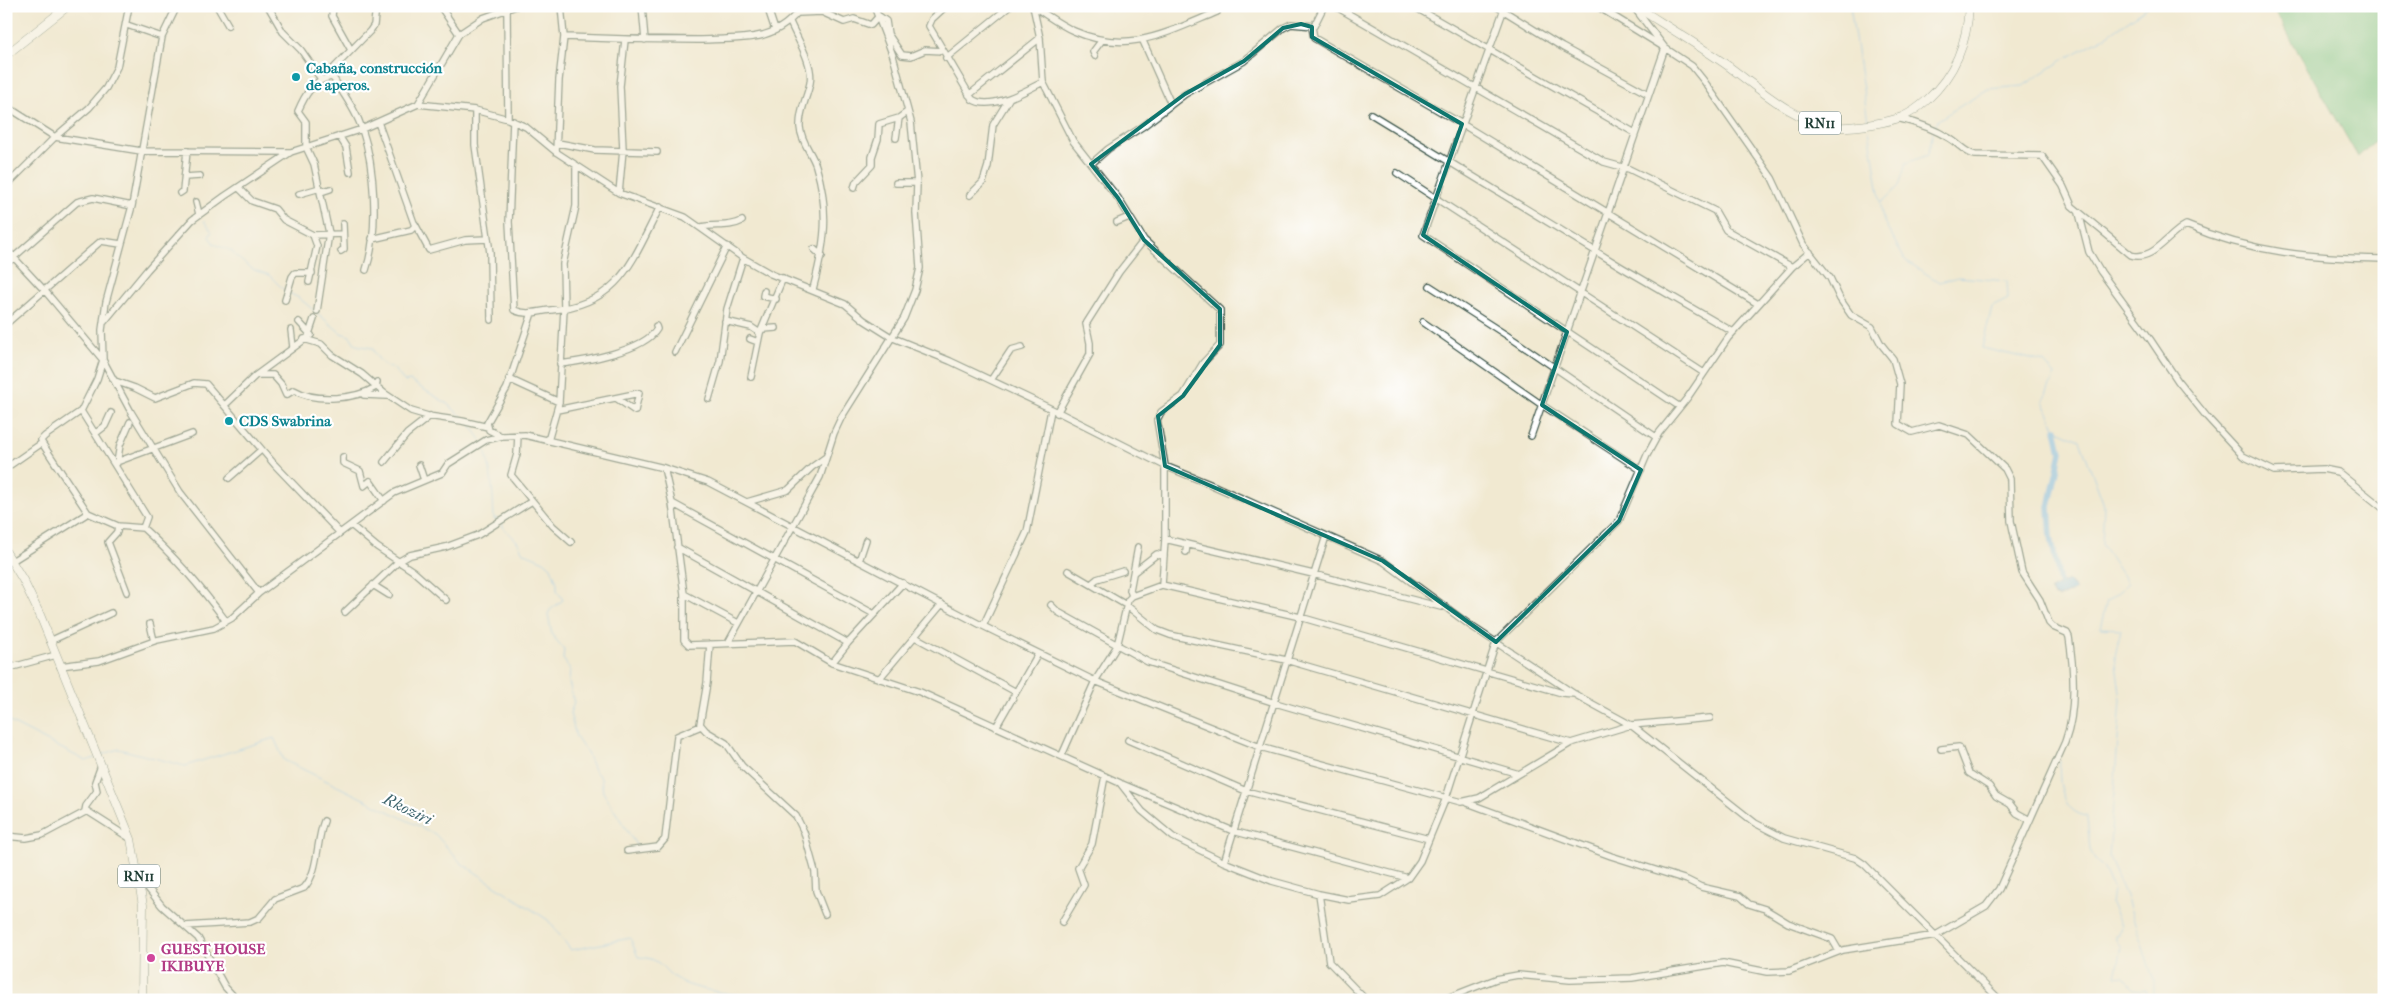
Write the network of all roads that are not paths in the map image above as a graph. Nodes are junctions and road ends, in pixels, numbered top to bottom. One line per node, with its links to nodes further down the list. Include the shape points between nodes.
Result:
1 (68, 6): 47 (main road)
2 (129, 6): 31 (street)
3 (177, 6): 36 (street)
4 (217, 6): 32 (street)
5 (268, 6): 51 (street, via 281,29)
6 (332, 6): 44 (street, via 332,16)
7 (376, 6): 44 (street, via 374,25)
8 (440, 6): 35 (street)
9 (516, 6): 26 (street)
10 (560, 6): 37 (street)
11 (642, 6): 40 (street)
12 (767, 6): 34 (street)
13 (803, 6): 28 (street)
14 (874, 6): 29 (street)
15 (946, 6): 46 (street, via 929,26)
16 (1010, 6): 49 (street)
17 (1324, 6): 33 (street)
18 (1335, 6): 53 (street)
19 (1413, 6): 45 (street)
20 (1496, 6): 25 (street)
21 (1597, 6): 43 (street)
22 (1634, 6): 43 (street); 64 (main road, RN11, via 1687,38 1787,109 1815,121 1835,127 1852,127)
23 (1968, 6): 64 (main road, RN11, via 1966,37 1954,67 1932,95)
24 (1034, 7): 38 (street); 41 (street, via 1073,31)
25 (1504, 8): 45 (street); 54 (street, via 1562,47)
26 (506, 10): 35 (street, via 483,18); 65 (street)
27 (1216, 12): 42 (street)
28 (798, 13): 29 (street, via 822,12 844,22 854,19 871,25); 30 (street)
29 (879, 16): 46 (street, via 886,21 888,34 902,55 911,56 925,50); 61 (street)
30 (790, 22): 34 (street); 126 (street, via 809,66 811,82 803,104 800,128 822,187 826,220)
31 (127, 25): 36 (street); 71 (street, via 117,68 106,88 89,108)
32 (228, 25)
33 (1312, 27): 58 (street, via 1291,24 1244,61); 67 (street, via 1314,38)
34 (775, 30): 40 (street, via 740,38)
35 (459, 34): 57 (street)
36 (162, 37): 76 (street)
37 (564, 37): 39 (street); 73 (street, via 559,80)
38 (1040, 38): 52 (street); 55 (street)
39 (625, 40): 40 (street); 75 (street, via 620,86)
40 (645, 40)
41 (1102, 40): 42 (street); 48 (street, via 1093,52)
42 (1143, 41): 58 (street)
43 (1665, 48): 54 (street); 125 (street, via 1692,66 1704,81 1772,178 1791,221)
44 (351, 50): 50 (street, via 332,70)
45 (1489, 50): 53 (street); 69 (street)
46 (942, 51): 49 (street)
47 (6, 55)
48 (1095, 56)
49 (946, 58): 55 (street)
50 (331, 77): 51 (street); 68 (street, via 352,104)
51 (321, 79): 74 (street, via 298,111 306,122)
52 (1043, 82): 56 (street); 82 (street, via 1073,141)
53 (1475, 88): 67 (street); 84 (street, via 1604,162)
54 (1648, 94): 69 (street)
55 (969, 95): 56 (street, via 976,102)
56 (1008, 99): 99 (street, via 993,125 983,182)
57 (418, 104): 60 (street); 66 (street)
58 (1171, 104): 82 (street)
59 (6, 106): 71 (street)
60 (475, 110): 65 (street); 117 (street, via 475,145)
61 (907, 112): 63 (street); 90 (street)
62 (1371, 114): 81 (street)
63 (899, 118): 72 (street); 94 (street, via 879,124 872,165)
64 (1901, 119): 106 (street, via 1928,127 1975,155 2042,156)
65 (511, 120): 79 (street, via 526,127); 146 (street, via 509,222 513,306 518,312)
66 (378, 122): 68 (street); 109 (street)
67 (1462, 124): 81 (street); 105 (street)
68 (362, 129): 70 (street); 116 (street, via 373,181)
69 (1635, 132): 84 (street)
70 (339, 136): 74 (street); 85 (street, via 346,147)
71 (54, 137): 76 (street); 91 (street)
72 (896, 138)
73 (558, 143): 75 (street, via 595,150); 79 (street)
74 (306, 147): 78 (street); 95 (street)
75 (624, 150): 80 (street); 97 (street)
76 (141, 151): 77 (street); 102 (street)
77 (187, 152): 78 (street); 88 (street)
78 (291, 152): 92 (street)
79 (556, 152): 83 (street)
80 (657, 152)
81 (1448, 163): 100 (street); 123 (street)
82 (1090, 164): 107 (street)
83 (576, 165): 97 (street); 144 (street, via 576,206 563,264)
84 (1623, 168): 105 (street); 131 (street, via 1715,211 1726,230)
85 (350, 172)
86 (1397, 173): 100 (street)
87 (200, 176): 88 (street)
88 (184, 177): 96 (street)
89 (896, 183): 90 (street)
90 (918, 183): 161 (street, via 916,212 920,268 904,318)
91 (6, 186)
92 (239, 188): 104 (street); 115 (street, via 252,201 275,209 284,220)
93 (330, 188): 95 (street)
94 (854, 188)
95 (320, 190): 98 (street); 113 (street)
96 (180, 193)
97 (619, 193): 103 (street)
98 (299, 194)
99 (970, 195)
100 (1436, 198): 140 (street); 158 (street, via 1423,235)
101 (196, 202): 104 (street)
102 (132, 206): 119 (street); 127 (street, via 93,198 77,202)
103 (660, 207): 112 (street, via 686,217); 144 (street, via 626,272 600,297)
104 (199, 214): 152 (street)
105 (1607, 214): 123 (street); 143 (street)
106 (2079, 214): 129 (street, via 2139,257 2149,255 2186,225 2214,237 2285,254); 224 (street, via 2089,252 2101,272 2178,381 2243,456 2274,471 2323,469 2338,472)
107 (1129, 217): 110 (street); 118 (street)
108 (742, 221): 112 (street, via 734,226)
109 (414, 222): 116 (street, via 415,226 410,230); 117 (street, via 429,250 465,240)
110 (1117, 222)
111 (343, 224): 114 (street)
112 (700, 227): 120 (street)
113 (329, 234): 114 (street); 115 (street); 145 (street)
114 (343, 234): 124 (street, via 344,249)
115 (313, 235): 133 (street, via 317,242)
116 (372, 239): 132 (street)
117 (487, 239): 148 (street)
118 (1144, 240): 192 (street, via 1086,324 1090,354); 214 (street, via 1220,310 1220,345 1183,396 1158,416)
119 (121, 244): 139 (street, via 101,241); 152 (street)
120 (727, 246): 128 (street); 168 (street)
121 (6, 249): 127 (street)
122 (814, 249): 126 (street)
123 (1595, 250): 140 (street); 159 (street)
124 (341, 251)
125 (1810, 252): 131 (street); 312 (street, via 1830,278 1851,315 1872,327 1893,359 1900,384 1898,424 1912,432 1938,425 1970,435 2000,462 2009,475 2012,521 2022,572 2040,600 2049,623 2067,634 2070,645 2071,724)
126 (822, 256): 137 (street)
127 (14, 257): 130 (street); 139 (street)
128 (743, 258): 134 (street); 149 (street)
129 (2384, 259)
130 (6, 264)
131 (1792, 267): 143 (street)
132 (366, 270)
133 (312, 273): 135 (street); 142 (street, via 296,273)
134 (783, 278): 137 (street); 141 (street)
135 (309, 282)
136 (1430, 286): 172 (street)
137 (813, 289): 161 (street, via 845,304)
138 (764, 290): 141 (street, via 763,296)
139 (45, 291): 153 (street); 169 (street)
140 (1581, 291): 158 (street); 173 (street)
141 (776, 299): 157 (street)
142 (285, 300)
143 (1758, 304): 159 (street)
144 (564, 309): 146 (street); 170 (street)
145 (317, 311)
146 (532, 313): 177 (street)
147 (314, 319): 160 (street)
148 (491, 320)
149 (725, 321): 157 (street); 184 (street, via 720,361)
150 (299, 322): 160 (street)
151 (1423, 322): 187 (street)
152 (103, 323): 169 (street)
153 (6, 324)
154 (656, 326): 170 (street, via 652,338 625,350)
155 (776, 328): 157 (street)
156 (291, 330): 166 (street)
157 (762, 331): 165 (street)
158 (1566, 332): 172 (street); 188 (street)
159 (1733, 332): 173 (street)
160 (310, 334): 162 (street); 164 (street)
161 (891, 337): 178 (street); 210 (street, via 841,418)
162 (304, 339): 164 (street); 166 (street)
163 (750, 339): 165 (street)
164 (313, 341): 180 (street)
165 (758, 342): 176 (street)
166 (292, 347): 171 (street)
167 (1022, 347): 178 (street, via 1011,350)
168 (675, 352)
169 (103, 360): 179 (street); 191 (street)
170 (560, 364): 185 (street)
171 (270, 365): 174 (street); 175 (street)
172 (1554, 368): 187 (street); 203 (street)
173 (1704, 373): 188 (street)
174 (257, 375): 175 (street); 186 (street)
175 (273, 375): 181 (street, via 286,395 294,390 321,397)
176 (751, 378)
177 (508, 379): 185 (street); 197 (street, via 507,388 487,423)
178 (991, 380): 190 (street)
179 (115, 381): 186 (street, via 155,398 201,382); 207 (street)
180 (377, 384): 181 (street); 182 (street)
181 (362, 395): 182 (street)
182 (388, 395): 194 (street, via 411,411)
183 (616, 398): 189 (street)
184 (709, 399)
185 (559, 402): 189 (street)
186 (225, 405): 208 (street)
187 (1542, 405): 202 (street); 217 (street)
188 (1680, 407): 203 (street)
189 (557, 410): 205 (street)
190 (1051, 410): 192 (street); 271 (street, via 1027,532)
191 (81, 411): 198 (street); 206 (street, via 41,440)
192 (1057, 413): 214 (street)
193 (112, 414): 198 (street)
194 (430, 416): 196 (street); 211 (street, via 407,434)
195 (130, 422): 212 (street)
196 (479, 425): 197 (street); 204 (street)
197 (488, 428): 201 (street)
198 (96, 433): 212 (street)
199 (192, 434): 207 (street)
200 (518, 435): 201 (street); 205 (street); 221 (street, via 511,475)
201 (502, 436): 204 (street)
202 (1531, 436)
203 (1656, 437): 217 (street)
204 (489, 439): 219 (street, via 448,464 442,473)
205 (548, 441): 216 (street)
206 (42, 444): 215 (street); 225 (street)
207 (154, 449): 212 (street); 255 (street, via 180,492)
208 (261, 450): 218 (street); 230 (street)
209 (343, 457): 220 (street, via 343,463 360,471 364,486 370,481)
210 (826, 457): 222 (street, via 788,490); 228 (street, via 820,477)
211 (384, 462)
212 (115, 463): 229 (street, via 147,517)
213 (419, 465): 219 (street)
214 (1165, 466): 231 (street); 232 (street)
215 (6, 468)
216 (664, 468): 222 (street, via 708,482); 223 (street)
217 (1641, 470): 276 (street, via 1619,521)
218 (229, 478)
219 (424, 480): 220 (street)
220 (384, 501): 227 (street)
221 (532, 501): 234 (street, via 558,532); 244 (street, via 478,535 410,555)
222 (747, 502): 228 (street)
223 (672, 503): 236 (street); 241 (street)
224 (2384, 509)
225 (88, 513): 226 (street); 243 (street)
226 (118, 526): 229 (street); 254 (street, via 108,542)
227 (351, 526): 230 (street); 244 (street)
228 (793, 526): 241 (street); 242 (street)
229 (143, 528): 268 (street, via 187,572)
230 (340, 533): 255 (street)
231 (1326, 536): 248 (street); 263 (street, via 1383,561)
232 (1165, 539): 235 (street); 240 (street)
233 (866, 540): 242 (street)
234 (571, 542)
235 (1187, 544): 239 (street); 248 (street)
236 (677, 547): 253 (street); 256 (street)
237 (1138, 547): 247 (street)
238 (6, 552): 243 (main road, RN11)
239 (1186, 552)
240 (1164, 556): 247 (street, via 1157,554); 252 (street)
241 (774, 558): 253 (street); 266 (street)
242 (859, 561): 249 (street)
243 (9, 562): 273 (main road, RN11, via 23,580)
244 (398, 562): 251 (street); 259 (street)
245 (1068, 571): 250 (street)
246 (1123, 571): 250 (street)
247 (1134, 572): 258 (street)
248 (1314, 574): 263 (street); 267 (street)
249 (903, 583): 260 (street); 266 (street)
250 (1091, 584): 262 (street)
251 (373, 585): 257 (street); 264 (street)
252 (1162, 585): 258 (street); 267 (street)
253 (756, 590): 269 (street); 275 (street)
254 (127, 592)
255 (259, 592): 268 (street)
256 (684, 594): 269 (street); 278 (street, via 684,640 689,645)
257 (389, 595)
258 (1132, 596): 262 (street)
259 (446, 600)
260 (942, 604): 271 (street); 272 (street)
261 (1051, 604): 279 (street, via 1058,612)
262 (1126, 605): 279 (street); 282 (street, via 1157,630 1170,635)
263 (1444, 608): 276 (street)
264 (345, 612)
265 (111, 613): 273 (street)
266 (874, 614): 275 (street)
267 (1300, 617): 282 (street); 286 (street)
268 (226, 621): 274 (street, via 214,628)
269 (738, 623): 277 (street)
270 (150, 624): 274 (street)
271 (983, 626): 280 (street)
272 (915, 637): 287 (street); 289 (street)
273 (50, 641): 281 (main road, RN11)
274 (154, 641): 284 (street, via 99,661)
275 (848, 642): 283 (street)
276 (1496, 642): 286 (street); 290 (street)
277 (728, 643): 278 (street); 283 (street, via 791,640)
278 (710, 644): 295 (street, via 707,683 699,721)
279 (1117, 646): 288 (street); 291 (street, via 1148,662)
280 (1038, 654): 288 (street); 289 (street)
281 (56, 655): 284 (main road, RN11); 285 (street)
282 (1286, 660): 291 (street); 292 (street)
283 (832, 663): 287 (street)
284 (60, 666): 303 (main road, RN11)
285 (10, 668)
286 (1486, 672): 290 (street); 292 (street)
287 (879, 679): 296 (street, via 920,692)
288 (1095, 681): 299 (street); 301 (street)
289 (1016, 692): 296 (street)
290 (1576, 694): 294 (street)
291 (1272, 702): 299 (street); 302 (street)
292 (1473, 714): 298 (street); 302 (street)
293 (1710, 718): 294 (street)
294 (1631, 725): 298 (street); 325 (street, via 1770,832 1860,860)
295 (701, 726): 317 (street, via 677,736 665,839 658,847); 322 (street, via 726,743 742,766 796,816 804,832 815,872 816,891)
296 (996, 727): 301 (street)
297 (1128, 740): 307 (street)
298 (1572, 743): 304 (street)
299 (1260, 747): 307 (street); 308 (street)
300 (1941, 750): 312 (street, via 1959,747 1970,773 2017,813)
301 (1062, 755): 305 (street)
302 (1460, 756): 304 (street); 308 (street)
303 (100, 762): 310 (street, via 95,782 97,790); 315 (main road, RN11)
304 (1519, 774): 309 (street)
305 (1105, 776): 306 (street); 323 (street, via 1092,844 1078,868 1084,886)
306 (1120, 783): 313 (street); 318 (street, via 1142,811 1173,837)
307 (1246, 792): 313 (street); 316 (street)
308 (1446, 798): 309 (street); 316 (street)
309 (1465, 802): 326 (street, via 1701,887 1740,896 1749,904 1765,909 1788,923 1832,939)
310 (85, 811): 314 (street, via 42,835 26,838); 315 (street)
311 (324, 820): 324 (street, via 315,861 304,888 275,899 259,918 250,922)
312 (2030, 820): 325 (street, via 1992,900 1978,912)
313 (1233, 831): 318 (street); 320 (street)
314 (6, 836)
315 (131, 839): 319 (main road, RN11)
316 (1429, 839): 320 (street, via 1420,862)
317 (627, 851)
318 (1224, 862): 321 (street, via 1272,881)
319 (140, 878): 324 (street, via 162,906); 327 (main road, RN11, via 144,905)
320 (1408, 878): 321 (street, via 1372,898 1349,900)
321 (1319, 894): 329 (street, via 1329,962)
322 (825, 914)
323 (1062, 922)
324 (185, 926): 328 (street, via 200,941 222,983)
325 (1936, 935): 326 (street); 331 (street)
326 (1839, 951): 330 (street, via 1800,968 1777,972 1723,963 1632,978 1570,980 1511,976)
327 (142, 1000)
328 (236, 1000)
329 (1366, 1000)
330 (1442, 1000)
331 (2000, 1000)

